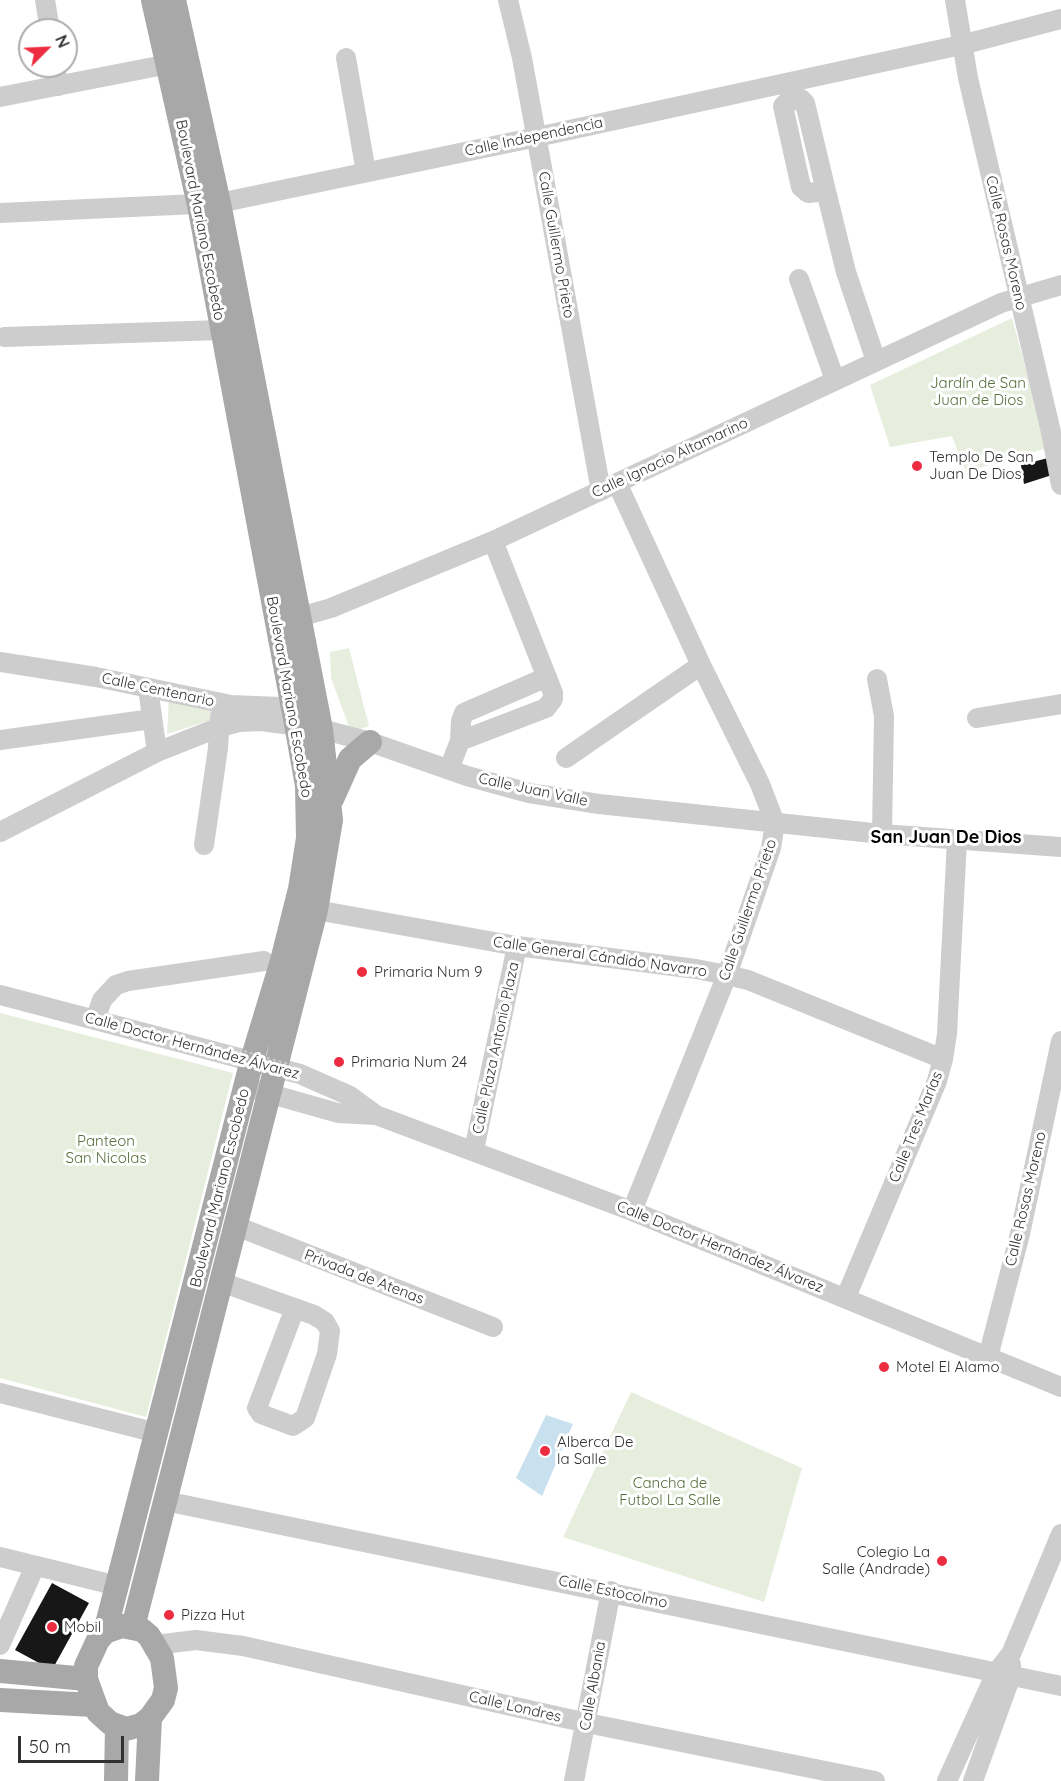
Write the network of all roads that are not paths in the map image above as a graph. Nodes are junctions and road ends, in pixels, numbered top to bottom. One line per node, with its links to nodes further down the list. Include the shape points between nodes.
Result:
1 (45, 0): 6 (street)
2 (153, 0): 10 (main road, Boulevard Mariano Escobedo)
3 (174, 0): 17 (main road, Boulevard Mariano Escobedo)
4 (508, 0): 14 (street, Calle Guillermo Prieto)
5 (955, 0): 8 (street, Calle Rosas Moreno)
6 (48, 18)
7 (1061, 19): 8 (street, Calle Independencia)
8 (961, 45): 14 (street, Calle Independencia); 21 (street, Calle Rosas Moreno)
9 (346, 58): 15 (street)
10 (169, 64): 12 (street); 17 (main road, Boulevard Mariano Escobedo)
11 (57, 78): 12 (street)
12 (58, 86): 13 (street)
13 (0, 97)
14 (537, 137): 15 (street, Calle Independencia); 28 (street, Calle Guillermo Prieto)
15 (366, 172): 17 (street, Calle Independencia)
16 (826, 192): 24 (street, via 846,272)
17 (209, 204): 18 (street, Calle Independencia); 22 (main road, Boulevard Mariano Escobedo); 30 (main road, Boulevard Mariano Escobedo)
18 (0, 213)
19 (799, 279): 25 (street)
20 (1061, 285): 21 (street, Calle Ignacio Altamarino)
21 (1018, 297): 24 (street, Calle Ignacio Altamarino); 26 (street, Calle Rosas Moreno)
22 (221, 330): 23 (street); 30 (main road, Boulevard Mariano Escobedo)
23 (5, 337)
24 (876, 361): 25 (street, Calle Ignacio Altamarino)
25 (835, 380): 28 (street, Calle Ignacio Altamarino)
26 (1056, 431): 27 (street, Calle Rosas Moreno)
27 (1061, 485)
28 (609, 487): 29 (street, Calle Ignacio Altamarino); 32 (street, Calle Guillermo Prieto)
29 (493, 541): 30 (street, Calle Ignacio Altamarino, via 331,608); 33 (street)
30 (287, 621): 38 (main road, Boulevard Mariano Escobedo); 41 (main road, Boulevard Mariano Escobedo)
31 (0, 662): 35 (street, Calle Centenario)
32 (701, 665): 47 (street); 50 (street, Calle Guillermo Prieto)
33 (547, 677): 44 (street, via 464,713); 44 (street, via 553,693 546,708)
34 (877, 680): 52 (street, via 884,716)
35 (148, 688): 36 (street, Calle Centenario); 40 (street)
36 (219, 702): 38 (street, Calle Centenario); 42 (street)
37 (1061, 704): 39 (street)
38 (294, 716): 41 (street, Calle Juan Valle); 42 (street, Calle Juan Valle); 63 (main road, Boulevard Mariano Escobedo, via 309,812 305,864 278,977)
39 (977, 718)
40 (152, 719): 43 (street); 46 (street)
41 (319, 719): 45 (street, Calle Juan Valle); 49 (main road, Boulevard Mariano Escobedo)
42 (220, 727): 46 (street, Calle Juan Valle); 54 (street)
43 (0, 740)
44 (460, 741): 48 (street)
45 (370, 742): 48 (street, Calle Juan Valle); 49 (main road, via 350,759)
46 (157, 752): 51 (street, Calle Juan Valle)
47 (566, 758)
48 (449, 770): 50 (street, Calle Juan Valle, via 541,795)
49 (331, 801): 56 (main road, Boulevard Mariano Escobedo, via 328,846)
50 (775, 823): 52 (street, Calle Juan Valle); 59 (street, Calle Guillermo Prieto, via 771,848)
51 (0, 832)
52 (882, 834): 53 (street, Calle Juan Valle)
53 (957, 840): 55 (street, Calle Juan Valle); 64 (street, Calle Tres Marías)
54 (204, 844)
55 (1061, 847)
56 (316, 910): 57 (street, Calle General Cándido Navarro); 65 (main road, Boulevard Mariano Escobedo)
57 (518, 946): 59 (street, Calle General Cándido Navarro); 69 (street, Calle Plaza Antonio Plaza)
58 (264, 961): 61 (street, via 116,985 102,1000)
59 (727, 975): 64 (street, Calle General Cándido Navarro); 70 (street, Calle Guillermo Prieto)
60 (0, 995): 61 (street, Calle Doctor Hernández Álvarez)
61 (95, 1020): 63 (street, Calle Doctor Hernández Álvarez)
62 (1061, 1041): 76 (street, Calle Rosas Moreno, via 1020,1234)
63 (248, 1055): 65 (street, Calle Doctor Hernández Álvarez); 66 (main road, Boulevard Mariano Escobedo)
64 (943, 1059): 73 (street, Calle Tres Marías)
65 (284, 1066): 67 (main road, Boulevard Mariano Escobedo); 68 (street, Calle Doctor Hernández Álvarez, via 337,1090)
66 (246, 1087): 67 (street, Calle Doctor Hernández Álvarez); 79 (main road, Boulevard Mariano Escobedo)
67 (271, 1094): 68 (street, Calle Doctor Hernández Álvarez, via 338,1113); 71 (main road, Boulevard Mariano Escobedo)
68 (376, 1115): 69 (street, Calle Doctor Hernández Álvarez)
69 (474, 1150): 70 (street, Calle Doctor Hernández Álvarez)
70 (632, 1211): 73 (street, Calle Doctor Hernández Álvarez)
71 (236, 1226): 72 (main road, Boulevard Mariano Escobedo); 75 (street, Privada de Atenas)
72 (221, 1282): 74 (street); 80 (main road, Boulevard Mariano Escobedo)
73 (846, 1297): 76 (street, Calle Doctor Hernández Álvarez)
74 (295, 1308): 74 (street, via 325,1322 330,1340 305,1418 293,1426 261,1414 257,1408)
75 (493, 1327)
76 (988, 1357): 77 (street, Calle Doctor Hernández Álvarez)
77 (1061, 1387)
78 (0, 1393): 79 (street)
79 (158, 1432): 84 (main road, Boulevard Mariano Escobedo)
80 (165, 1501): 85 (street, Calle Estocolmo); 86 (main road, Boulevard Mariano Escobedo)
81 (1061, 1534): 91 (street)
82 (0, 1557): 83 (street)
83 (35, 1566): 84 (street); 88 (street)
84 (118, 1586): 87 (main road, Boulevard Mariano Escobedo)
85 (611, 1591): 91 (street, Calle Estocolmo); 97 (street, Calle Albania)
86 (133, 1627): 87 (main road); 89 (main road, via 149,1636)
87 (105, 1632): 92 (main road, via 90,1656)
88 (0, 1645)
89 (155, 1645): 96 (main road, via 162,1658 166,1688 164,1700); 97 (street, Calle Londres, via 196,1640 233,1644)
90 (0, 1671): 92 (main road)
91 (1004, 1675): 93 (street, Calle Estocolmo); 103 (street); 104 (street)
92 (86, 1679): 95 (main road)
93 (1061, 1686)
94 (0, 1700): 95 (main road)
95 (93, 1705): 98 (main road)
96 (150, 1718): 98 (main road, via 134,1728); 100 (main road)
97 (587, 1723): 101 (street, Calle Albania); 102 (street, Calle Londres)
98 (117, 1727): 99 (main road)
99 (116, 1781)
100 (147, 1781)
101 (574, 1781)
102 (875, 1781)
103 (947, 1781)
104 (974, 1781)

